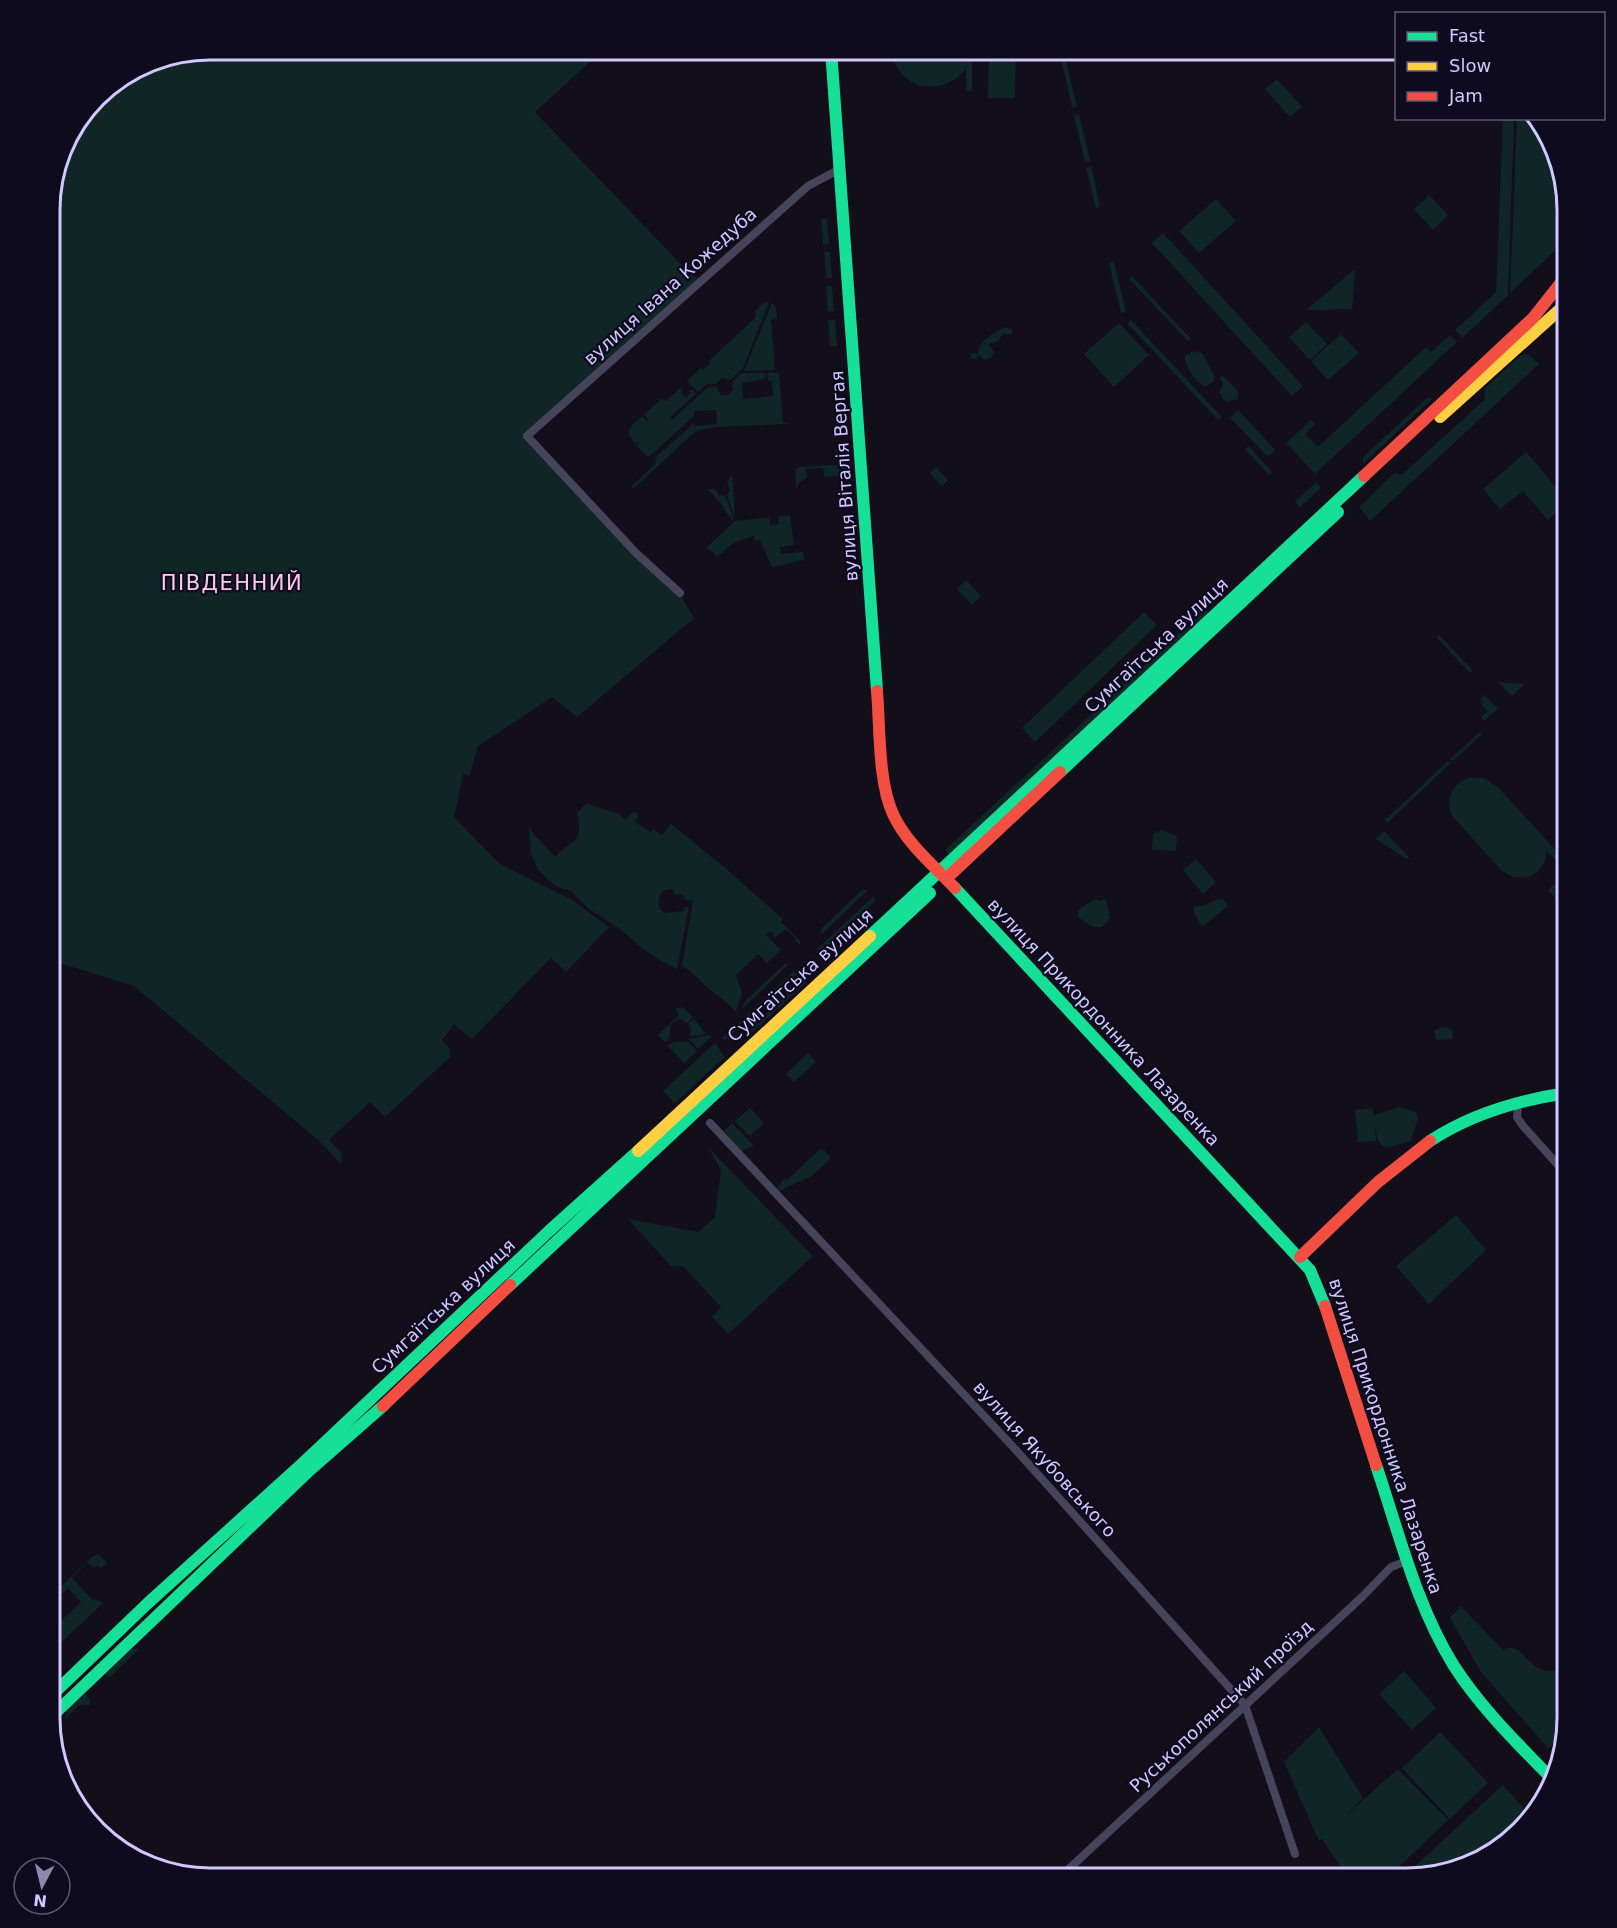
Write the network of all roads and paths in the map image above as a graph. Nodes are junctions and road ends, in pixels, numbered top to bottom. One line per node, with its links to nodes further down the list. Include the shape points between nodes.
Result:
1 (832, 60): 2 (main road, вулиця Віталія Вергая)
2 (840, 170): 5 (street, вулиця Івана Кожедуба, via 808,186 527,436 636,553); 6 (main road, вулиця Віталія Вергая, via 886,797 897,825)
3 (1557, 288): 6 (main road, Сумгаїтська вулиця, via 1533,318)
4 (1557, 312): 6 (main road, Сумгаїтська вулиця)
5 (680, 593)
6 (942, 876): 11 (main road, вулиця Прикордонника Лазаренка); 12 (main road, Сумгаїтська вулиця, via 399,1391)
7 (1557, 1094): 8 (main road)
8 (1518, 1104): 10 (street, via 1517,1117); 11 (main road, via 1465,1121 1418,1150)
9 (710, 1123): 15 (street, вулиця Якубовського, via 1015,1449)
10 (1557, 1163)
11 (1300, 1257): 13 (main road, вулиця Прикордонника Лазаренка, via 1315,1277)
12 (330, 1445): 14 (main road, Сумгаїтська вулиця, via 148,1603); 16 (main road, Сумгаїтська вулиця)
13 (1407, 1561): 15 (street, Руськополянський проїзд, via 1391,1567); 17 (main road, вулиця Прикордонника Лазаренка, via 1428,1616 1460,1673)
14 (60, 1687)
15 (1245, 1705): 18 (street, вулиця Якубовського); 19 (street, Руськополянський проїзд)
16 (60, 1708)
17 (1546, 1773)
18 (1295, 1854)
19 (1070, 1868)

